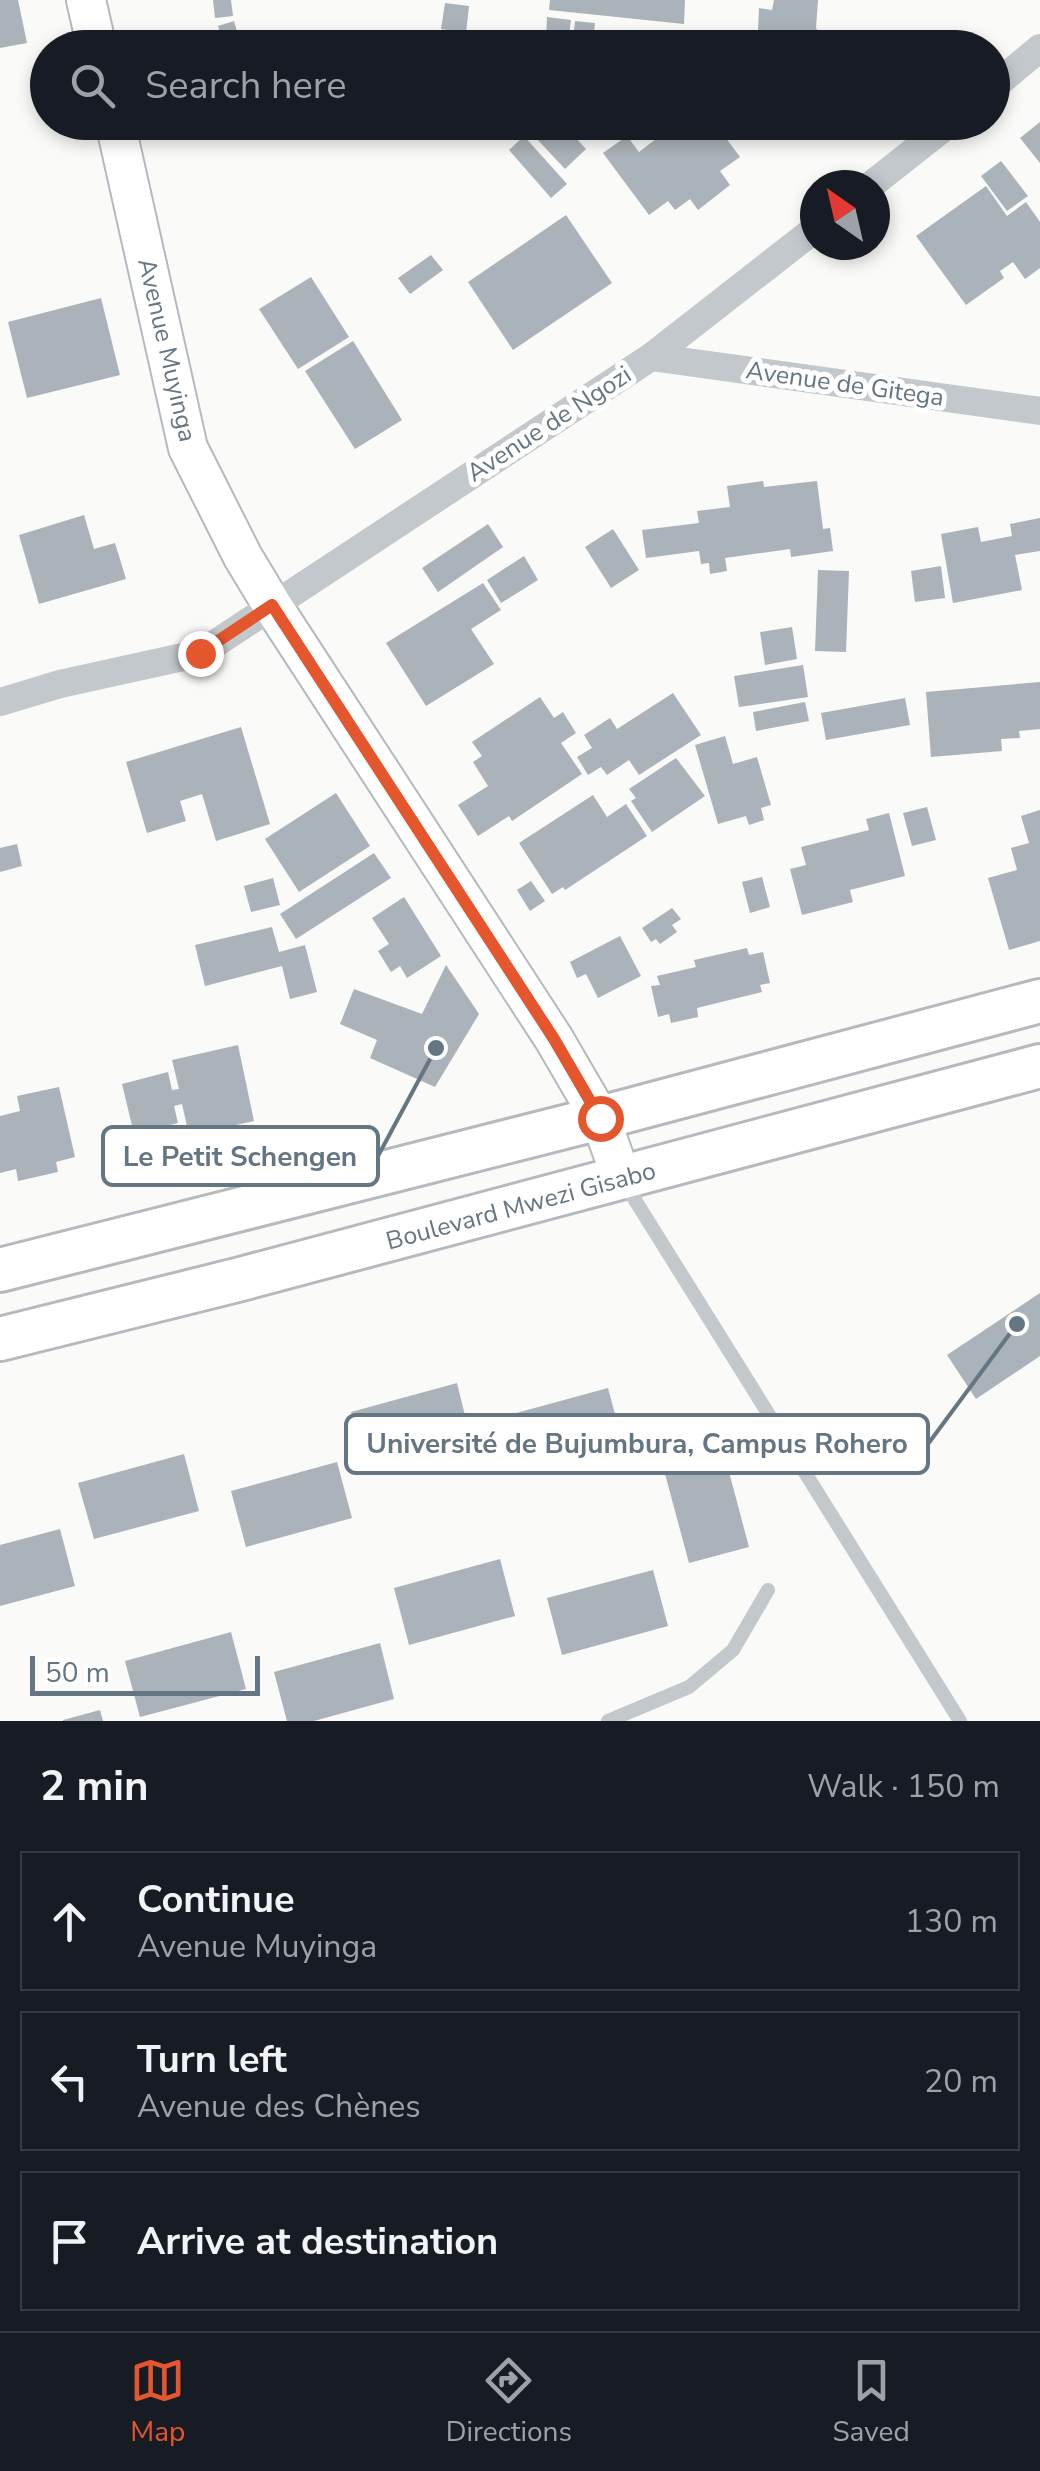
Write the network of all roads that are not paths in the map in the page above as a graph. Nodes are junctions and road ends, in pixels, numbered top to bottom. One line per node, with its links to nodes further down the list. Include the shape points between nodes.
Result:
1 (86, 0): 2 (street)
2 (94, 30)
3 (1040, 48): 4 (street)
4 (1010, 73)
5 (119, 140): 11 (street, Avenue Muyinga, via 188,448)
6 (928, 140): 7 (street)
7 (890, 170)
8 (800, 241): 9 (street, Avenue de Ngozi)
9 (650, 358): 10 (street, Avenue de Gitega); 11 (street, Avenue de Ngozi)
10 (1040, 411)
11 (272, 605): 12 (street, Avenue de Ngozi, via 200,653); 15 (street, Avenue Muyinga)
12 (0, 702)
13 (1040, 1001): 15 (main road)
14 (1040, 1066): 16 (main road, Boulevard Mwezi Gisabo)
15 (600, 1118): 16 (street, Avenue Muyinga); 17 (main road)
16 (622, 1179): 18 (main road, Boulevard Mwezi Gisabo); 21 (lane)
17 (0, 1270)
18 (0, 1340)
19 (768, 1590): 20 (lane, via 733,1650 688,1687)
20 (608, 1721)
21 (960, 1721)

